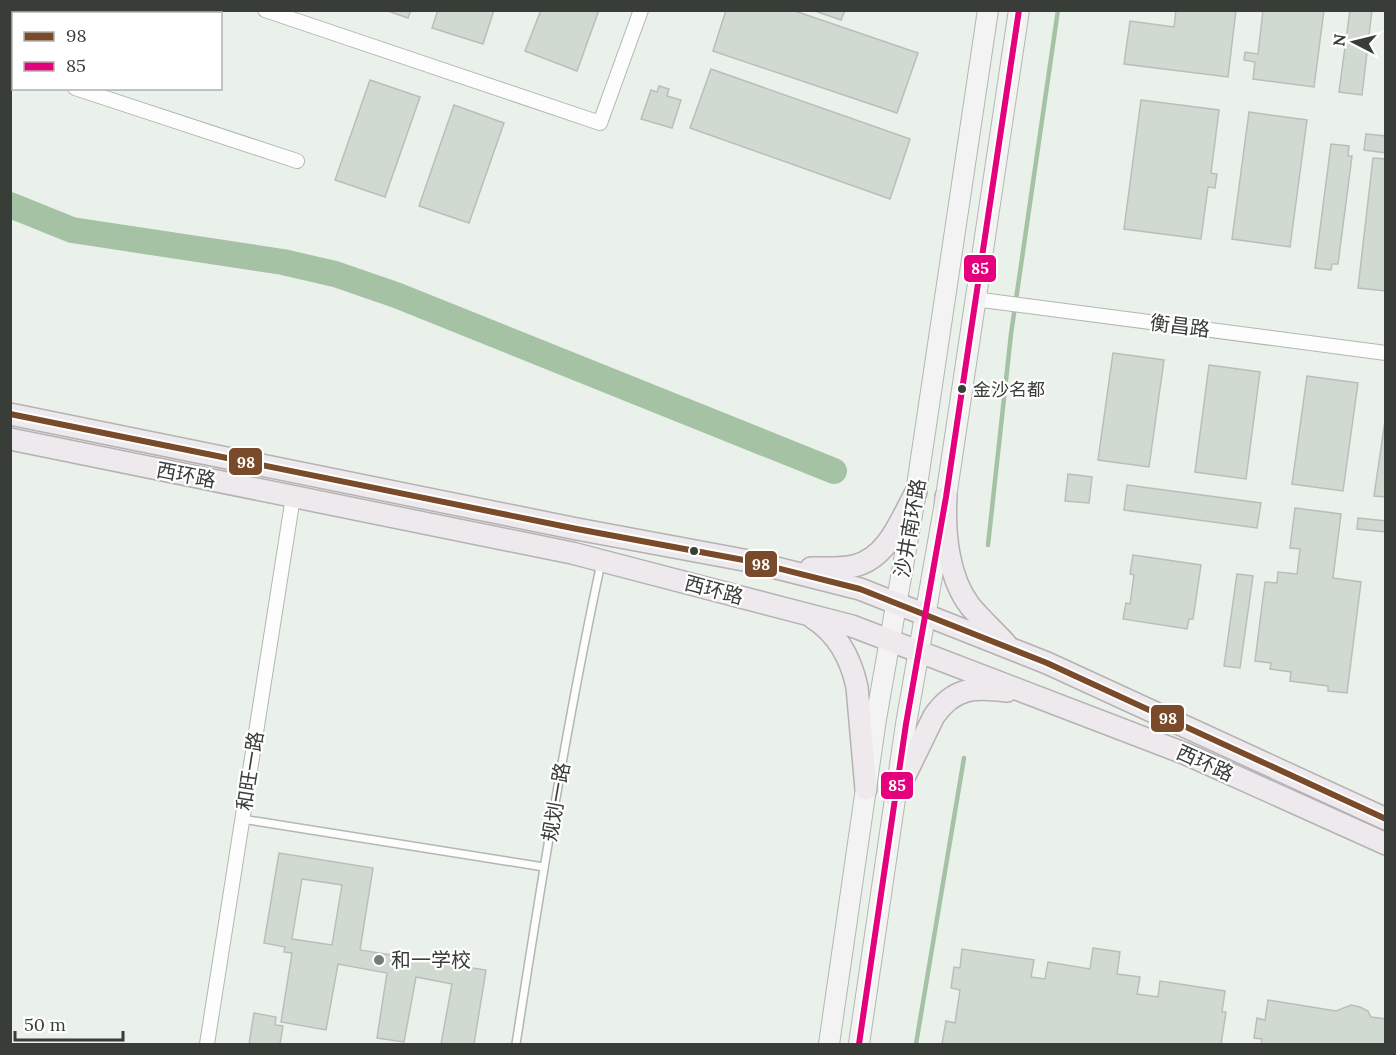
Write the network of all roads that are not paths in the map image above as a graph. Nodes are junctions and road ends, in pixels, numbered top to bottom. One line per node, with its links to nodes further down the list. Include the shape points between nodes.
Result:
1 (264, 10): 2 (street, via 600,123)
2 (641, 10)
3 (988, 10): 11 (main road, 沙井南环路)
4 (1019, 10): 7 (main road, 沙井南环路)
5 (81, 90): 6 (street)
6 (297, 161)
7 (974, 299): 8 (street, 衡昌路); 13 (main road, 沙井南环路)
8 (1386, 353)
9 (10, 414): 15 (main road, 西环路)
10 (10, 440): 12 (main road, 西环路)
11 (916, 492): 15 (main road, via 877,555 852,567); 16 (main road, 沙井南环路)
12 (293, 497): 14 (main road, 西环路); 25 (street, 和旺一路)
13 (946, 497): 18 (main road, 沙井南环路); 20 (main road, via 945,531 956,578 969,605)
14 (602, 561): 17 (main road, 西环路); 28 (lane, 规划一路)
15 (786, 569): 16 (main road, 西环路, via 860,589)
16 (896, 604): 18 (main road, 西环路); 19 (main road, 沙井南环路)
17 (807, 614): 19 (main road, 西环路); 23 (main road, via 835,638 854,674)
18 (925, 615): 20 (main road, 西环路); 21 (main road, 沙井南环路)
19 (890, 640): 21 (main road, 西环路); 23 (main road, 沙井南环路)
20 (1011, 649): 26 (main road, 西环路)
21 (919, 651): 22 (main road, 西环路); 24 (main road, 沙井南环路)
22 (1035, 695): 24 (main road, via 974,689 951,698 934,716); 27 (main road, 西环路, via 1186,754)
23 (866, 789): 31 (main road, 沙井南环路)
24 (895, 796): 32 (main road, 沙井南环路)
25 (242, 819): 28 (lane); 29 (street, 和旺一路)
26 (1386, 819)
27 (1386, 844)
28 (544, 867): 30 (lane, 规划一路)
29 (207, 1044)
30 (516, 1044)
31 (829, 1044)
32 (859, 1044)

